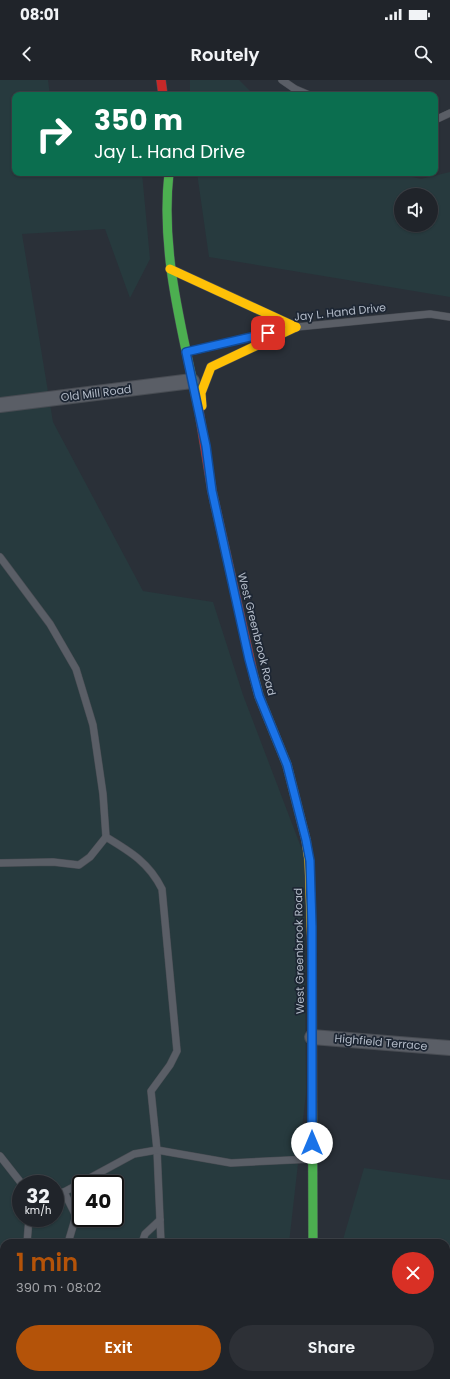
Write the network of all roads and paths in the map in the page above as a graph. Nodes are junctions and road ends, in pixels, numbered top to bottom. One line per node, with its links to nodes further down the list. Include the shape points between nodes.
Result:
1 (162, 80): 3 (street)
2 (282, 80): 4 (lane)
3 (163, 92)
4 (302, 92)
5 (450, 113): 6 (lane)
6 (438, 119)
7 (169, 176): 8 (street, West Greenbrook Road, via 166,201)
8 (170, 269): 10 (street); 11 (street, West Greenbrook Road)
9 (450, 316): 10 (lane, Jay L. Hand Drive, via 430,314)
10 (296, 327): 11 (lane, Jay L. Hand Drive); 14 (street, via 211,367 201,393)
11 (186, 352): 12 (street, West Greenbrook Road)
12 (192, 381): 13 (street, Old Mill Road); 14 (street, West Greenbrook Road)
13 (0, 405)
14 (206, 446): 18 (street, West Greenbrook Road, via 212,491 249,659 259,696 287,765 310,861)
15 (0, 557): 16 (lane, via 50,624 76,669 93,725)
16 (106, 837): 17 (lane, via 90,857 79,865 53,862); 20 (lane, via 137,856 155,874 162,889 177,1051 151,1091)
17 (0, 863)
18 (312, 1036): 19 (street, Highfield Terrace); 22 (street, West Greenbrook Road)
19 (450, 1048)
20 (157, 1150): 22 (lane, via 231,1163); 24 (lane, via 134,1154); 25 (lane)
21 (0, 1156): 23 (lane)
22 (312, 1159): 31 (street, West Greenbrook Road)
23 (15, 1175)
24 (64, 1192): 28 (lane, via 76,1216)
25 (160, 1220): 29 (lane, via 145,1234); 30 (lane)
26 (29, 1227): 27 (lane)
27 (27, 1239)
28 (69, 1239)
29 (143, 1239)
30 (160, 1239)
31 (313, 1239)

